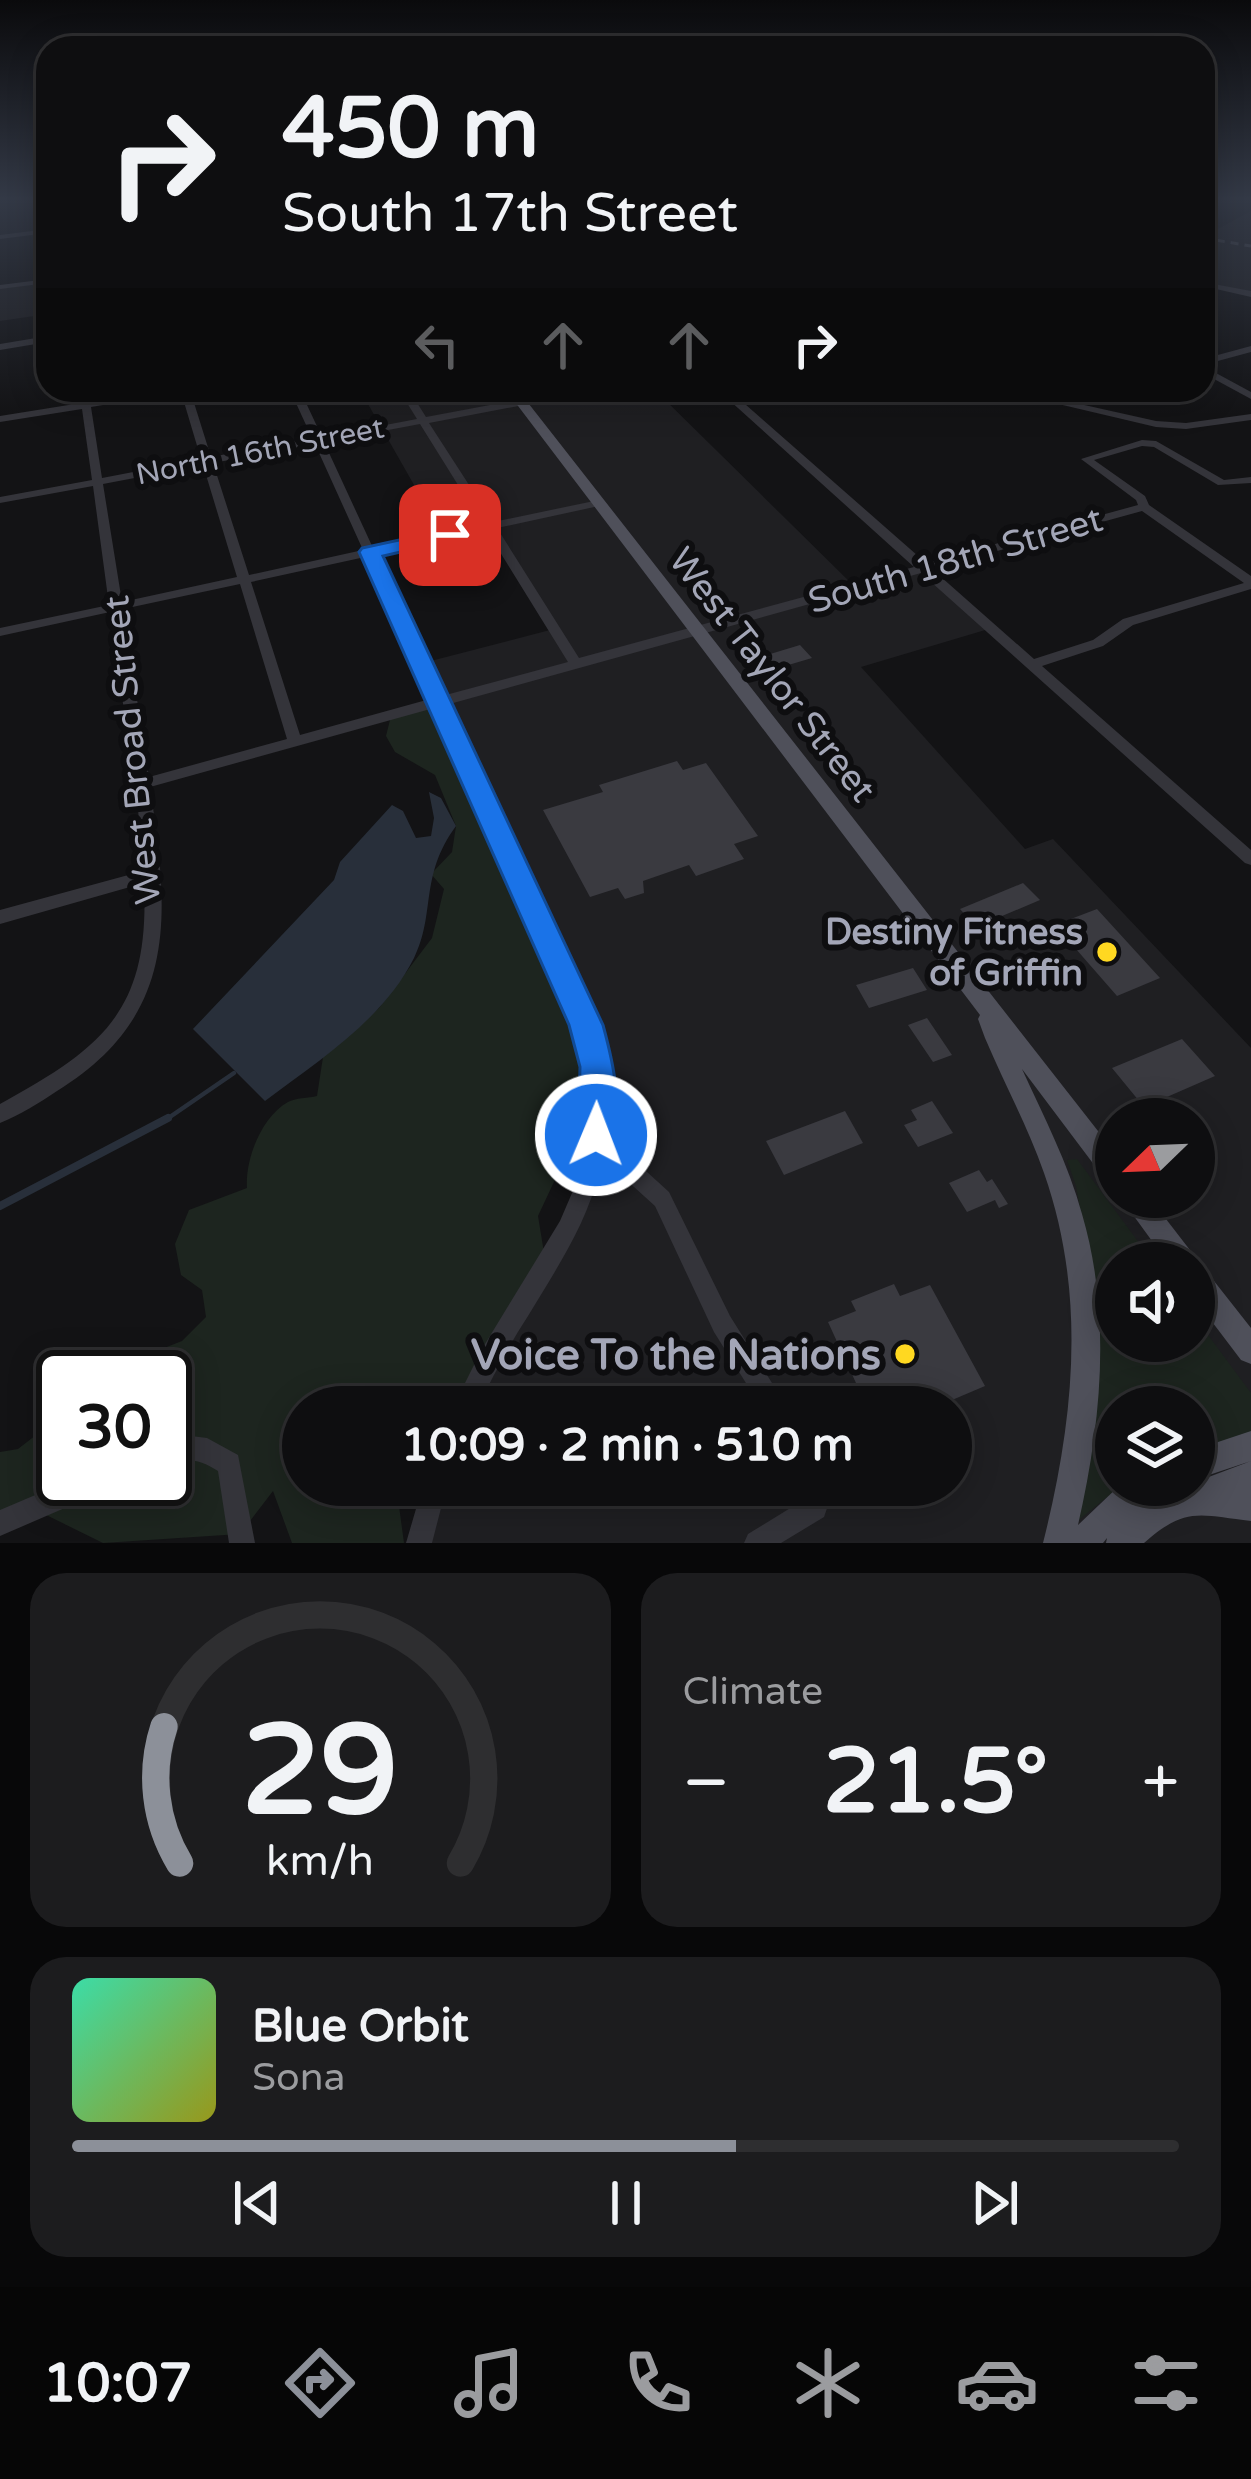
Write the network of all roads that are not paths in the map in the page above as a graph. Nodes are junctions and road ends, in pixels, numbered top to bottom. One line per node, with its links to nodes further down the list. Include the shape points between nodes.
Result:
1 (36, 282): 3 (street)
2 (1215, 286): 4 (street)
3 (0, 287)
4 (1251, 294)
5 (36, 341): 6 (street)
6 (0, 346)
7 (1251, 349): 8 (street)
8 (1215, 362)
9 (1215, 374): 10 (street)
10 (1251, 396)
11 (69, 402): 21 (street)
12 (86, 402): 26 (street, West Broad Street)
13 (186, 402): 24 (street)
14 (301, 402): 23 (street)
15 (411, 402): 22 (street)
16 (492, 402): 22 (street, North 16th Street)
17 (521, 402): 28 (main road, West Taylor Street)
18 (737, 402): 32 (street)
19 (1058, 402): 20 (street, via 1156,424)
20 (1251, 417)
21 (0, 419)
22 (422, 420): 23 (street, North 16th Street); 30 (street)
23 (318, 440): 24 (street, North 16th Street); 31 (street)
24 (206, 461): 26 (street, North 16th Street); 33 (street)
25 (1251, 480): 29 (street, via 1222,483 1156,444 1086,459)
26 (97, 482): 27 (street, North 16th Street); 35 (street, West Broad Street)
27 (0, 500)
28 (599, 502): 30 (street); 36 (main road, West Taylor Street)
29 (1144, 507): 32 (street, South 18th Street); 34 (street)
30 (490, 526): 31 (street); 38 (street)
31 (370, 552): 33 (street); 40 (street)
32 (924, 566): 36 (street, South 18th Street); 39 (street)
33 (242, 580): 35 (street); 41 (street)
34 (1251, 583): 39 (street, via 1128,622 1098,643)
35 (117, 607): 37 (street); 42 (street, West Broad Street)
36 (698, 630): 38 (street, South 18th Street); 46 (main road, West Taylor Street)
37 (0, 632)
38 (576, 664): 40 (street, South 18th Street)
39 (1033, 664): 43 (street)
40 (438, 703): 41 (street, South 18th Street); 49 (street, via 586,1025 599,1109)
41 (295, 741): 42 (street, South 18th Street)
42 (141, 784): 44 (street, West Broad Street)
43 (1251, 859)
44 (150, 875): 45 (street); 47 (street, West Broad Street, via 150,957 121,1027 82,1066)
45 (0, 917)
46 (981, 998): 48 (main road); 72 (main road, via 1058,1177 1080,1266 1086,1408)
47 (0, 1114)
48 (1095, 1147)
49 (592, 1161): 54 (street, via 570,1226); 55 (street, via 628,1168 662,1198)
50 (1149, 1218): 51 (main road)
51 (1168, 1242)
52 (1215, 1303): 53 (main road)
53 (1251, 1350)
54 (477, 1386)
55 (762, 1386)
56 (1251, 1446): 58 (main road)
57 (192, 1448): 69 (street, via 230,1464)
58 (1215, 1458)
59 (1251, 1476): 60 (main road)
60 (1215, 1489)
61 (1215, 1501): 67 (main road)
62 (39, 1506): 68 (street)
63 (429, 1506): 70 (street)
64 (816, 1506): 71 (street)
65 (1117, 1506): 73 (main road)
66 (1171, 1506): 74 (main road)
67 (1251, 1506)
68 (0, 1523)
69 (242, 1543)
70 (419, 1543)
71 (757, 1543)
72 (1058, 1543)
73 (1082, 1543)
74 (1121, 1543)

